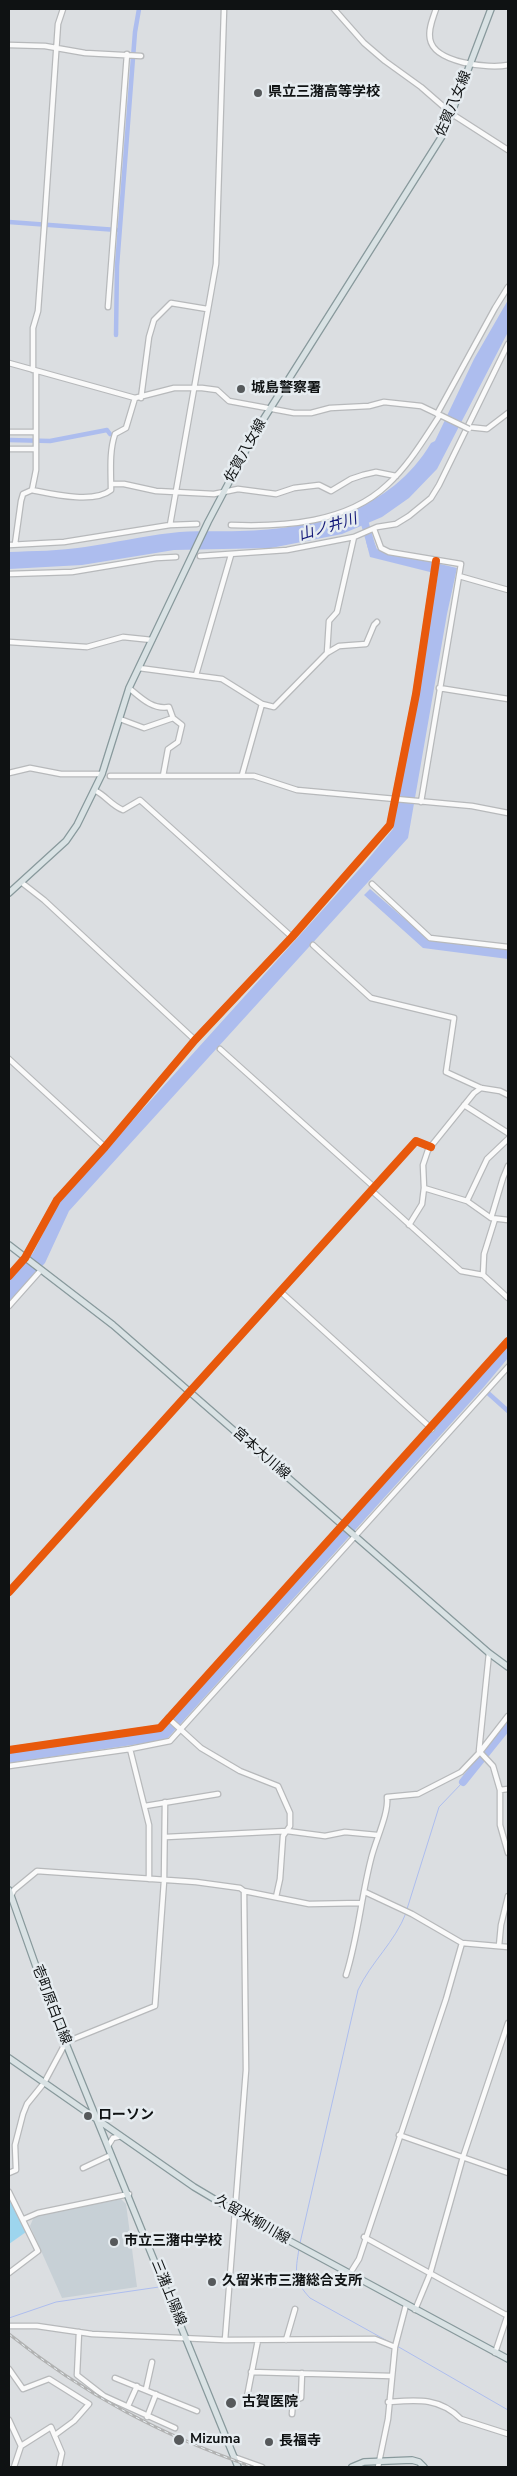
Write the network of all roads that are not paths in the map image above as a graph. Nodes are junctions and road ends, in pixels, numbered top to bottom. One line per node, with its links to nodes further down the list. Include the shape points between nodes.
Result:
1 (63, 9): 7 (street, via 58,24)
2 (224, 9): 16 (street, via 216,264)
3 (334, 9): 12 (street, via 364,43)
4 (436, 9): 10 (street, via 429,31 434,49 442,55)
5 (492, 9): 10 (main road, 佐賀八女線)
6 (9, 45): 7 (street)
7 (58, 47): 8 (street, via 85,53); 19 (street, via 38,311 33,328)
8 (128, 55): 9 (street); 15 (street)
9 (141, 56)
10 (471, 64): 11 (street); 12 (main road, 佐賀八女線)
11 (508, 65)
12 (452, 114): 13 (street); 22 (main road, 佐賀八女線, via 428,160)
13 (508, 150)
14 (508, 287): 24 (street, via 494,308)
15 (108, 307)
16 (206, 309): 20 (street); 21 (street, via 171,303 154,320)
17 (508, 344): 25 (street)
18 (9, 363): 19 (street)
19 (34, 370): 21 (street); 27 (street)
20 (195, 388): 21 (street, via 174,388); 22 (street, via 211,388 229,400); 33 (street)
21 (138, 398): 31 (street, via 126,428 115,434 113,440)
22 (270, 408): 24 (street, via 303,413 384,402 421,406); 34 (main road, 佐賀八女線)
23 (508, 413): 25 (street, via 486,430)
24 (440, 415): 25 (street, bridge); 30 (street)
25 (468, 428): 38 (street, via 431,498 396,524)
26 (9, 432): 27 (street)
27 (35, 434): 28 (street)
28 (36, 448): 29 (street); 32 (street)
29 (9, 449)
30 (396, 476): 34 (street, via 376,472 363,475 351,478 331,491 319,485 276,494 246,490); 37 (street, via 362,503 335,514 298,523)
31 (111, 484): 32 (street, via 111,490 105,495 68,497); 33 (street)
32 (32, 490): 40 (street, via 23,494)
33 (176, 491): 34 (street); 36 (street)
34 (224, 492): 49 (main road, 佐賀八女線)
35 (197, 524): 36 (street)
36 (170, 525): 40 (street, via 77,540)
37 (231, 525)
38 (374, 529): 39 (street); 44 (street, via 381,548)
39 (356, 536): 41 (street, via 287,550); 51 (street, via 337,612 329,621)
40 (12, 545)
41 (231, 555): 42 (street); 53 (street)
42 (200, 556)
43 (176, 557): 45 (street, via 72,572)
44 (436, 561): 46 (street, via 461,564); 66 (street)
45 (9, 574)
46 (459, 576): 47 (street); 55 (street)
47 (508, 590)
48 (377, 622): 51 (street, via 366,644 339,646)
49 (152, 640): 50 (street, via 123,636 87,648); 52 (main road, 佐賀八女線)
50 (9, 642)
51 (327, 653): 57 (street, via 274,707)
52 (139, 668): 53 (street); 54 (main road, 佐賀八女線)
53 (196, 675): 57 (street, via 222,679)
54 (129, 688): 58 (street, via 148,703 169,707); 59 (main road, 佐賀八女線)
55 (440, 688): 56 (street); 67 (street)
56 (508, 699)
57 (262, 704): 62 (street)
58 (173, 718): 59 (street, via 144,728); 64 (street, via 182,726 178,742 168,749)
59 (120, 719): 61 (main road, 佐賀八女線)
60 (9, 773): 61 (street, via 30,768 61,774)
61 (102, 774): 65 (main road, 佐賀八女線)
62 (242, 775): 64 (street); 66 (street, via 263,778 297,790)
63 (110, 776): 64 (street)
64 (163, 776)
65 (96, 791): 69 (main road, 佐賀八女線, via 66,841); 72 (street, via 112,806 123,810 140,800)
66 (396, 801): 67 (street); 72 (street, via 390,825)
67 (421, 802): 68 (street)
68 (508, 813)
69 (21, 882): 71 (main road, 佐賀八女線); 75 (street)
70 (372, 884): 74 (street, via 430,938)
71 (9, 893)
72 (292, 937): 75 (street)
73 (313, 945): 78 (street, via 372,998 454,1018 446,1072)
74 (508, 946)
75 (195, 1040): 84 (street)
76 (220, 1049): 87 (street)
77 (9, 1059): 84 (street)
78 (481, 1088): 79 (street); 80 (street)
79 (508, 1095)
80 (464, 1105): 81 (street); 83 (street)
81 (508, 1133)
82 (508, 1139): 88 (street, via 487,1159)
83 (430, 1146): 86 (street, via 423,1165); 87 (street, via 416,1141)
84 (104, 1147): 93 (street, via 57,1200)
85 (508, 1166): 89 (street)
86 (424, 1188): 88 (street); 91 (street, via 422,1204)
87 (372, 1189): 91 (street); 97 (street)
88 (467, 1201): 89 (street)
89 (493, 1218): 90 (street); 95 (street, via 484,1254)
90 (508, 1220)
91 (409, 1225): 95 (street, via 461,1271)
92 (9, 1245): 93 (main road, 宮本大川線)
93 (26, 1259): 94 (main road, 宮本大川線); 96 (street)
94 (40, 1270): 99 (street); 102 (main road, 宮本大川線, via 113,1325)
95 (483, 1275): 98 (street)
96 (9, 1276)
97 (282, 1292): 102 (street); 103 (street)
98 (508, 1298)
99 (9, 1306)
100 (508, 1341): 103 (street)
101 (508, 1367): 105 (street)
102 (190, 1392): 104 (main road, 宮本大川線); 106 (street)
103 (432, 1429): 104 (street)
104 (344, 1526): 105 (main road, 宮本大川線); 110 (street)
105 (354, 1535): 107 (main road, 宮本大川線); 111 (street)
106 (9, 1592)
107 (489, 1653): 108 (main road, 宮本大川線); 114 (street, via 483,1690)
108 (508, 1667)
109 (508, 1716): 114 (street)
110 (168, 1718): 111 (street); 113 (street, via 160,1728)
111 (182, 1730): 112 (street, via 170,1741); 121 (street, via 201,1748 240,1771 278,1786 290,1813 290,1826)
112 (130, 1749): 115 (street); 120 (street)
113 (9, 1750)
114 (480, 1752): 117 (street, via 493,1766); 122 (street, via 461,1772 418,1794 387,1797 387,1811)
115 (9, 1766)
116 (508, 1789): 117 (street)
117 (500, 1790): 124 (street, via 500,1825)
118 (218, 1794): 119 (street)
119 (165, 1802): 120 (street); 123 (street)
120 (145, 1806): 125 (street, via 149,1825)
121 (286, 1831): 122 (street, via 325,1836 345,1832); 123 (street); 131 (street)
122 (377, 1835): 128 (street)
123 (166, 1837): 126 (street)
124 (508, 1853)
125 (149, 1879): 126 (street); 129 (street, via 37,1871)
126 (164, 1881): 127 (street); 138 (street, via 155,2006)
127 (244, 1891): 131 (street); 152 (street, via 246,2070)
128 (365, 1892): 132 (street); 133 (street, via 405,1910)
129 (9, 1894): 138 (main road, 壱町原白口線)
130 (508, 1896): 134 (street)
131 (276, 1897): 132 (street, via 315,1904)
132 (361, 1904): 136 (street, via 356,1944)
133 (462, 1943): 134 (street); 142 (street)
134 (499, 1946): 135 (street)
135 (508, 1947)
136 (346, 1975)
137 (508, 2023): 146 (street)
138 (66, 2042): 140 (street); 141 (main road, 壱町原白口線)
139 (9, 2058): 140 (main road, 久留米柳川線)
140 (44, 2084): 141 (main road, 久留米柳川線); 148 (street, via 23,2114 15,2144 16,2170)
141 (98, 2120): 143 (main road, 久留米柳川線); 144 (main road, 三潴上陽線)
142 (399, 2135): 146 (street); 154 (street)
143 (121, 2136): 144 (street, via 113,2138); 152 (main road, 久留米柳川線)
144 (108, 2146): 145 (main road, 三潴上陽線)
145 (112, 2155): 147 (street); 151 (main road, 三潴上陽線)
146 (463, 2157): 149 (street); 156 (street)
147 (83, 2168)
148 (9, 2173)
149 (508, 2173)
150 (9, 2192): 153 (street)
151 (129, 2194): 153 (street, via 38,2213); 164 (main road, 三潴上陽線)
152 (236, 2212): 157 (main road, 久留米柳川線); 165 (street)
153 (24, 2219): 155 (street, via 38,2251)
154 (364, 2237): 156 (street); 157 (street, via 359,2259)
155 (9, 2273)
156 (430, 2274): 160 (street); 161 (street)
157 (349, 2275): 158 (main road, 久留米柳川線)
158 (406, 2305): 160 (main road, 久留米柳川線); 168 (street)
159 (295, 2310): 167 (street)
160 (415, 2310): 169 (main road, 久留米柳川線)
161 (508, 2315): 169 (street)
162 (9, 2326): 163 (street)
163 (79, 2332): 164 (street); 182 (street, via 77,2375 104,2396)
164 (186, 2337): 165 (street); 191 (main road, 三潴上陽線)
165 (225, 2340): 166 (street)
166 (258, 2340): 167 (street); 173 (street)
167 (286, 2340): 168 (street, via 375,2339)
168 (395, 2347): 175 (street)
169 (495, 2352): 170 (main road, 久留米柳川線)
170 (508, 2359)
171 (152, 2362): 178 (street)
172 (9, 2370): 189 (street, via 23,2389 49,2379 89,2404)
173 (251, 2372): 174 (street); 180 (street)
174 (302, 2373): 175 (street); 184 (street, via 301,2398 293,2401)
175 (391, 2376): 181 (street)
176 (115, 2378): 177 (street)
177 (137, 2386): 178 (street); 182 (street)
178 (146, 2389): 179 (street)
179 (156, 2394): 183 (street); 185 (street)
180 (246, 2402)
181 (388, 2402): 188 (street, via 426,2400 461,2419); 192 (street, via 388,2419)
182 (128, 2406): 185 (street)
183 (197, 2411)
184 (292, 2414)
185 (147, 2417): 187 (street)
186 (9, 2420): 190 (street)
187 (175, 2428)
188 (508, 2434)
189 (55, 2435): 190 (street, via 51,2427); 194 (street, via 62,2453)
190 (21, 2446): 193 (street)
191 (234, 2457): 195 (main road, 三潴上陽線); 196 (street)
192 (378, 2464): 197 (main road, via 364,2462); 198 (main road, via 412,2460)
193 (14, 2467)
194 (59, 2467)
195 (238, 2467)
196 (262, 2467)
197 (352, 2467)
198 (424, 2467)

